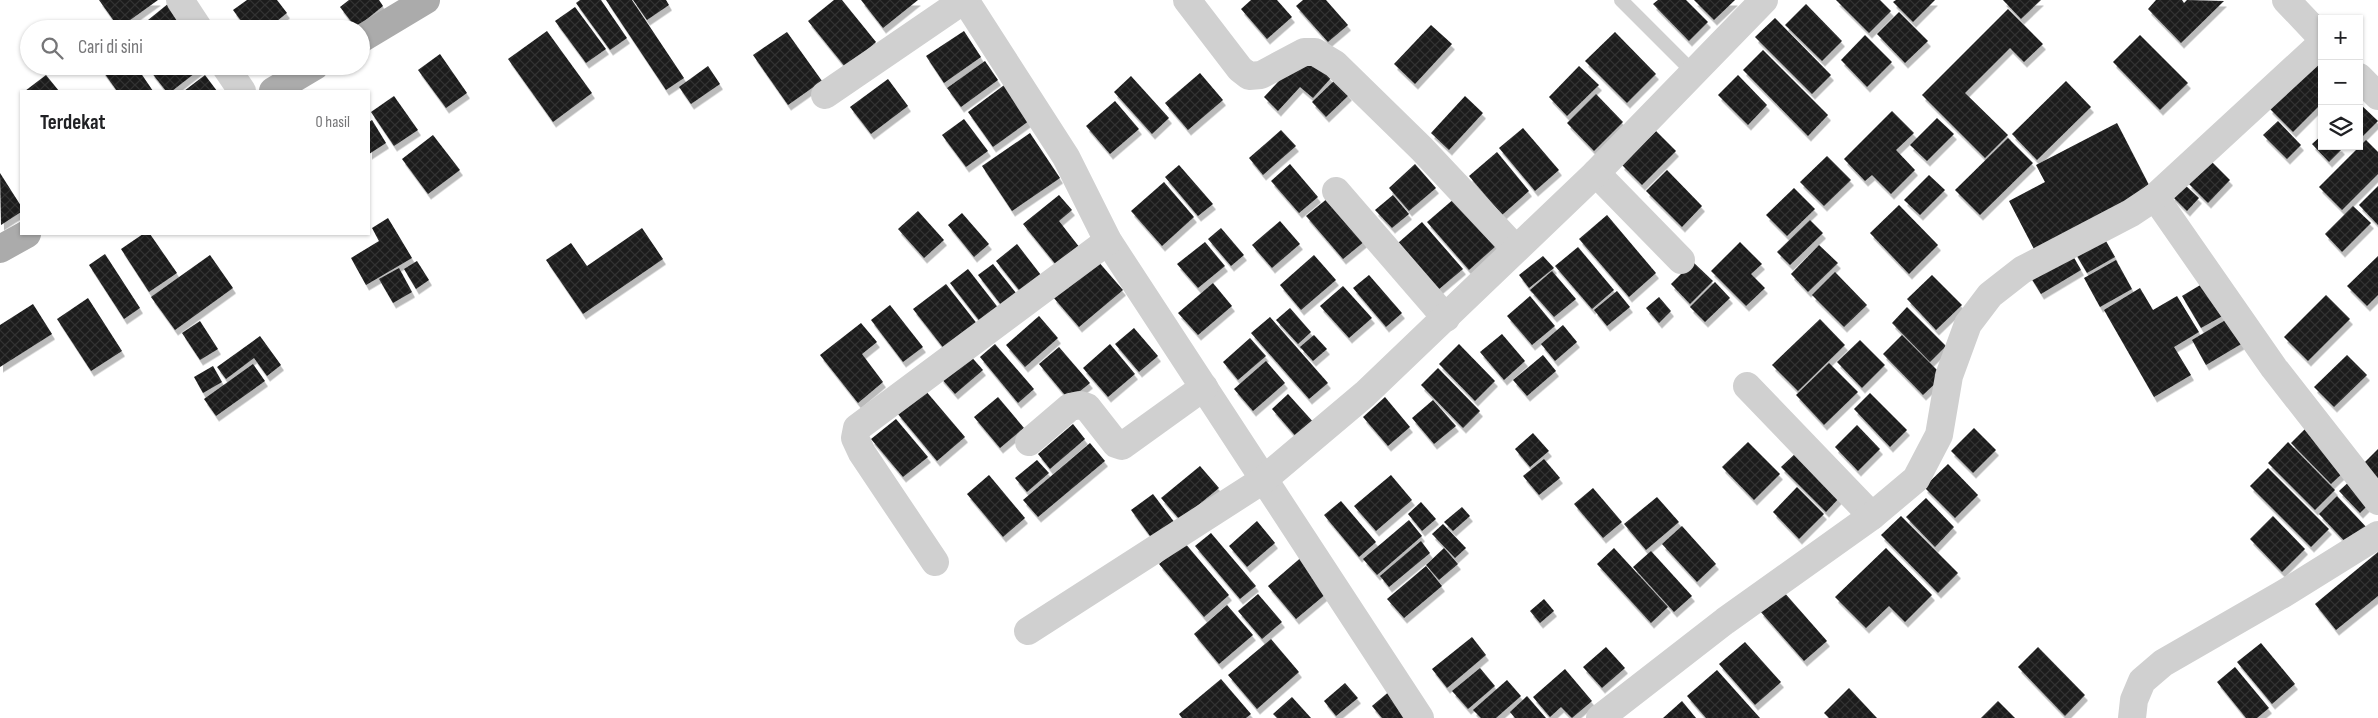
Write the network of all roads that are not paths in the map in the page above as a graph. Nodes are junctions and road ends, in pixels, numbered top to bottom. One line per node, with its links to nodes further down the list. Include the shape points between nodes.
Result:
1 (180, 0): 8 (street)
2 (426, 0): 9 (main road)
3 (964, 0): 18 (street); 24 (street, via 1066,156)
4 (1187, 0): 25 (street, via 1240,69 1249,76 1262,75 1304,52 1315,52 1335,64 1422,149)
5 (1621, 0): 12 (lane)
6 (1764, 0): 12 (street)
7 (2286, 0): 10 (street)
8 (193, 20)
9 (370, 34)
10 (2318, 34)
11 (2318, 47): 22 (street)
12 (1693, 72): 20 (street)
13 (231, 75): 16 (street)
14 (300, 75): 17 (main road)
15 (2363, 81): 19 (street)
16 (241, 90)
17 (275, 90)
18 (826, 95)
19 (2378, 96)
20 (1596, 172): 25 (street); 27 (street)
21 (1336, 191): 28 (street)
22 (2161, 206): 33 (street, via 2274,368); 34 (street, via 2131,213 2022,270 1990,296 1968,324 1949,376 1938,435 1916,479)
23 (24, 235): 26 (main road)
24 (1108, 241): 30 (street); 36 (street, via 857,428 855,438 862,453)
25 (1515, 248): 28 (street)
26 (0, 249)
27 (1680, 260)
28 (1446, 318): 32 (street, via 1365,394)
29 (1747, 386): 34 (street)
30 (1204, 387): 31 (street, via 1122,446 1116,444 1087,407 1080,404 1070,407); 32 (street)
31 (1029, 442)
32 (1264, 480): 37 (street); 39 (street)
33 (2378, 501)
34 (1872, 516): 40 (street, via 1725,621)
35 (2378, 535): 38 (street, via 2163,662)
36 (935, 562)
37 (1028, 631)
38 (2136, 699)
39 (1420, 718)
40 (1600, 718)

